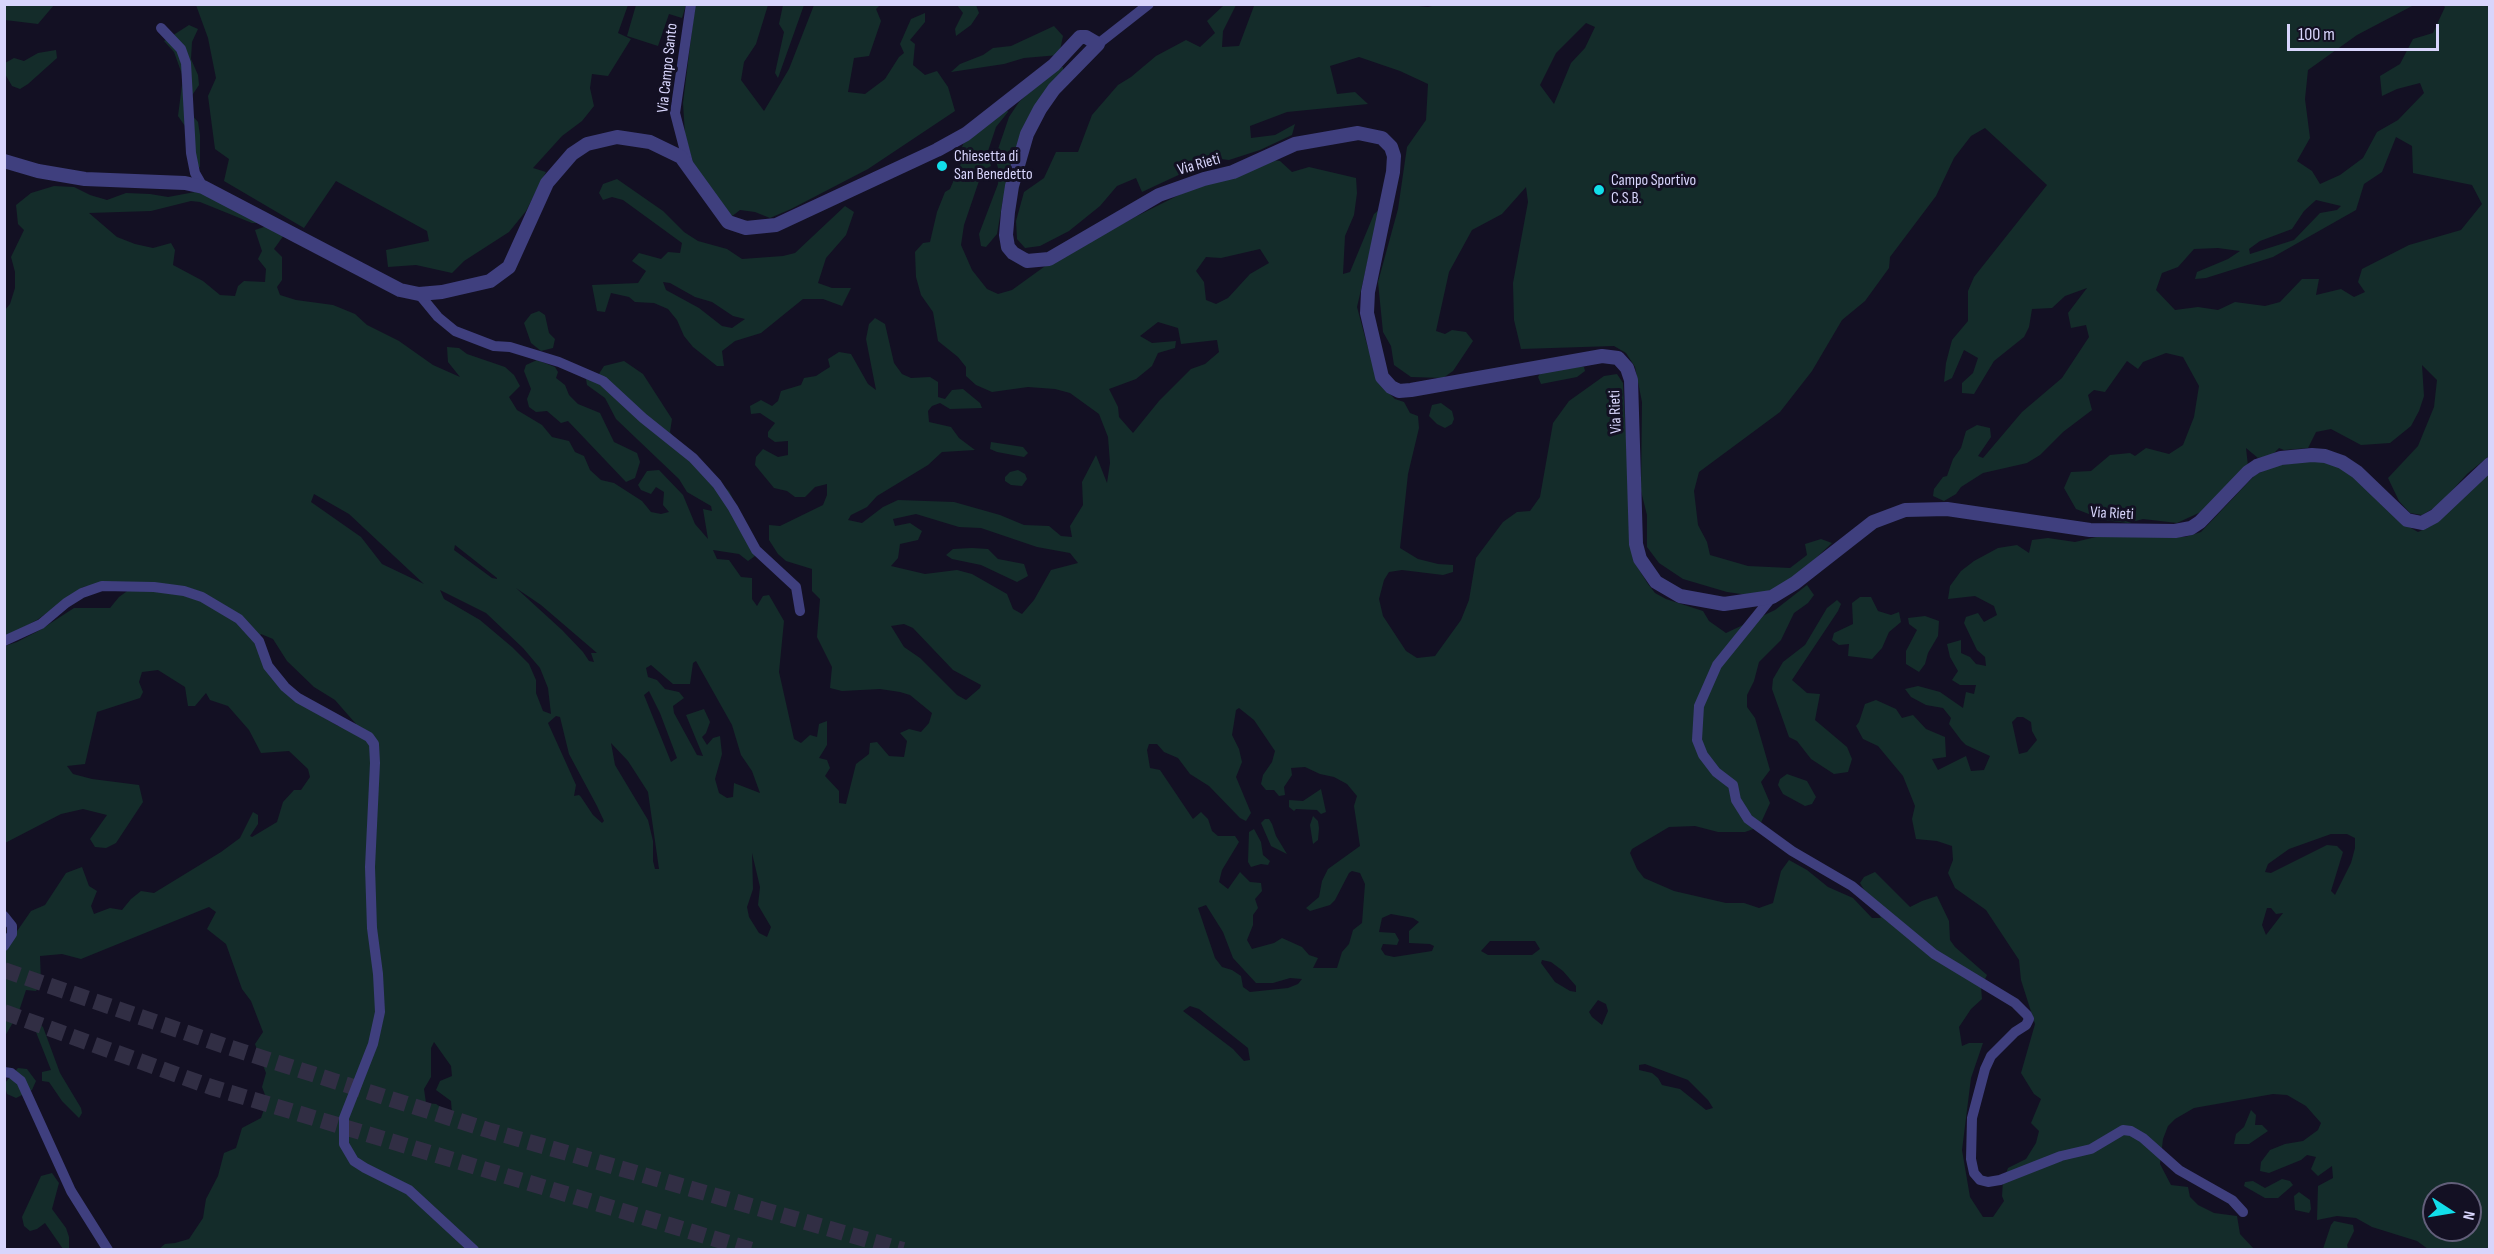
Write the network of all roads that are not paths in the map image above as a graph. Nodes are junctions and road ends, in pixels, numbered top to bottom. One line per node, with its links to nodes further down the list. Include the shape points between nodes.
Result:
1 (691, 4): 6 (street, Via Campo Santo, via 675,113)
2 (1149, 4): 4 (street)
3 (161, 28): 7 (street, via 181,49 186,63 191,153)
4 (1098, 44): 6 (street, via 1080,37 1054,65 966,134 776,225 746,228 728,222); 10 (street, Via Rieti, via 1054,89 1027,134 1008,212 1006,235 1013,253 1027,261 1049,259 1159,195 1233,172 1296,144 1358,133 1382,138 1394,156 1393,172 1367,313 1382,377 1399,391 1602,356 1618,358 1631,380 1636,544 1645,568 1656,582 1680,596 1724,604)
5 (4, 161): 7 (street, via 85,179)
6 (690, 170): 8 (street, via 681,158 650,142 617,137 586,144 547,183 509,267 490,281)
7 (203, 187): 8 (street, via 369,275 400,290)
8 (419, 294): 11 (street, via 455,331 494,346 559,362 603,381 693,458 717,484 756,550 796,587)
9 (2490, 464): 10 (street, Via Rieti, via 2435,516 2421,523 2407,520 2342,462 2312,455 2281,458 2257,466 2200,522 2175,531 2090,530 1947,509 1905,510 1873,522 1795,584)
10 (1772, 597): 16 (street, via 1717,664 1699,706 1697,740 1716,772 1733,785 1748,819 1792,851 1852,886 1934,954 2015,1003 2027,1015 2026,1025 1991,1056 1985,1069 1971,1128 1974,1173 1980,1180 2000,1180 2061,1156 2091,1149 2123,1130 2131,1131 2179,1170 2232,1200)
11 (800, 611)
12 (4, 641): 18 (street, via 41,624 82,593 102,586 184,591 238,619 259,641 268,666 298,698 369,737 374,744 375,764 370,867 380,1012 373,1044 344,1118 344,1144 354,1161 409,1190)
13 (4, 916): 14 (street, via 12,926)
14 (4, 946)
15 (4, 1072): 17 (street, via 21,1081 71,1191)
16 (2243, 1212)
17 (108, 1250)
18 (474, 1250)

